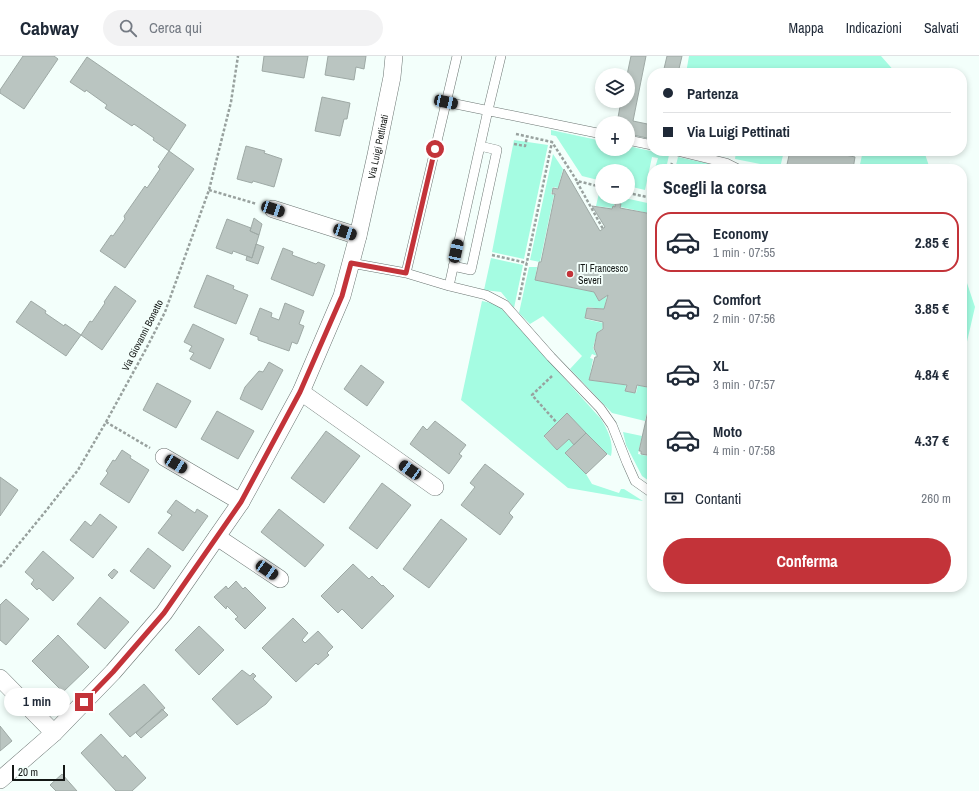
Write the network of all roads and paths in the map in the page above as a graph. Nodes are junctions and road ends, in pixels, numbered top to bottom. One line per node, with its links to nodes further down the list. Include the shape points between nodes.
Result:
1 (238, 56): 19 (path, Via Giovanni Bonetto, via 231,102)
2 (394, 56): 24 (street, Via Luigi Pettinati)
3 (457, 56): 5 (lane)
4 (501, 56): 6 (lane)
5 (446, 102): 6 (lane); 29 (lane)
6 (488, 110): 7 (lane); 14 (lane)
7 (595, 133)
8 (516, 134): 9 (path)
9 (527, 137): 11 (path); 12 (path, via 525,146)
10 (635, 141): 13 (lane)
11 (552, 142): 17 (path); 26 (path)
12 (514, 144)
13 (647, 144)
14 (480, 146): 28 (lane); 28 (lane, via 497,150 471,270)
15 (697, 156): 16 (lane)
16 (728, 164)
17 (577, 182): 18 (path); 23 (path)
18 (595, 186)
19 (209, 190): 22 (path); 34 (path, Via Giovanni Bonetto, via 165,312)
20 (635, 194): 21 (path)
21 (647, 197)
22 (273, 209): 24 (street)
23 (603, 229)
24 (358, 236): 27 (street, Via Luigi Pettinati)
25 (492, 255): 26 (path)
26 (527, 262): 31 (path)
27 (351, 263): 29 (lane); 33 (street, Via Luigi Pettinati, via 342,296)
28 (453, 266): 30 (lane)
29 (406, 273): 30 (lane)
30 (449, 286): 31 (lane, via 486,295 505,305)
31 (514, 315): 32 (lane)
32 (561, 368): 35 (path, via 532,395); 38 (lane, via 600,408 612,425 635,481)
33 (300, 392): 37 (street); 39 (street, Via Luigi Pettinati)
34 (106, 422): 36 (path); 41 (path, Via Giovanni Bonetto, via 78,470)
35 (557, 423)
36 (164, 457): 39 (street)
37 (435, 488)
38 (647, 489)
39 (241, 502): 40 (street, Via Luigi Pettinati)
40 (217, 537): 42 (street); 44 (street, Via Luigi Pettinati, via 164,613 113,672)
41 (0, 567)
42 (280, 579)
43 (0, 678): 44 (street)
44 (54, 733): 45 (street, Via Luigi Pettinati)
45 (0, 780)

